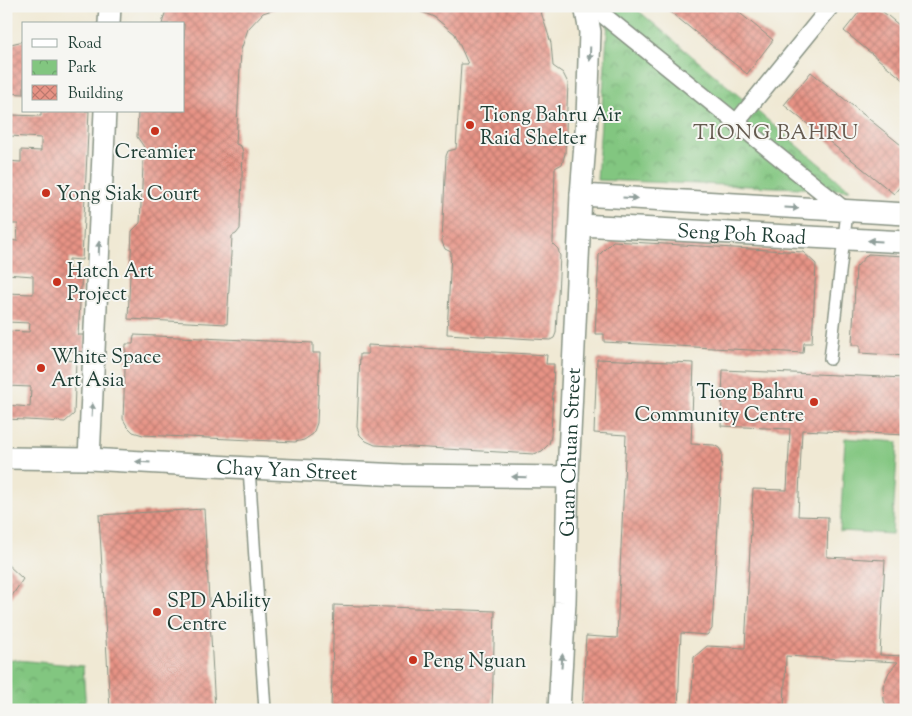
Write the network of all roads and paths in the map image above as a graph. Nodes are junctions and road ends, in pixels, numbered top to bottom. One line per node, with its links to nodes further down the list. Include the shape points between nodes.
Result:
1 (110, 6): 5 (street)
2 (585, 6): 8 (street, Guan Chuan Street, one-way to 8, via 590,32)
3 (592, 6): 7 (street)
4 (831, 6): 7 (street)
5 (109, 22)
6 (105, 112): 16 (street, one-way to 6)
7 (736, 123): 9 (street)
8 (581, 195): 9 (street, Seng Poh Road, one-way to 9); 11 (street, Guan Chuan Street)
9 (847, 212): 10 (street, Seng Poh Road); 12 (lane)
10 (906, 214)
11 (580, 225): 12 (street, Seng Poh Road); 18 (street, Guan Chuan Street)
12 (844, 239): 13 (street, Seng Poh Road, one-way to 12); 14 (lane)
13 (906, 242)
14 (830, 360)
15 (6, 458): 16 (street, Chay Yan Street)
16 (90, 459): 17 (street, Chay Yan Street, one-way to 16)
17 (249, 468): 18 (street, Chay Yan Street, one-way to 17, via 402,475); 19 (lane)
18 (568, 477): 20 (street, Guan Chuan Street, one-way to 18, via 566,602)
19 (265, 710)
20 (559, 710)

